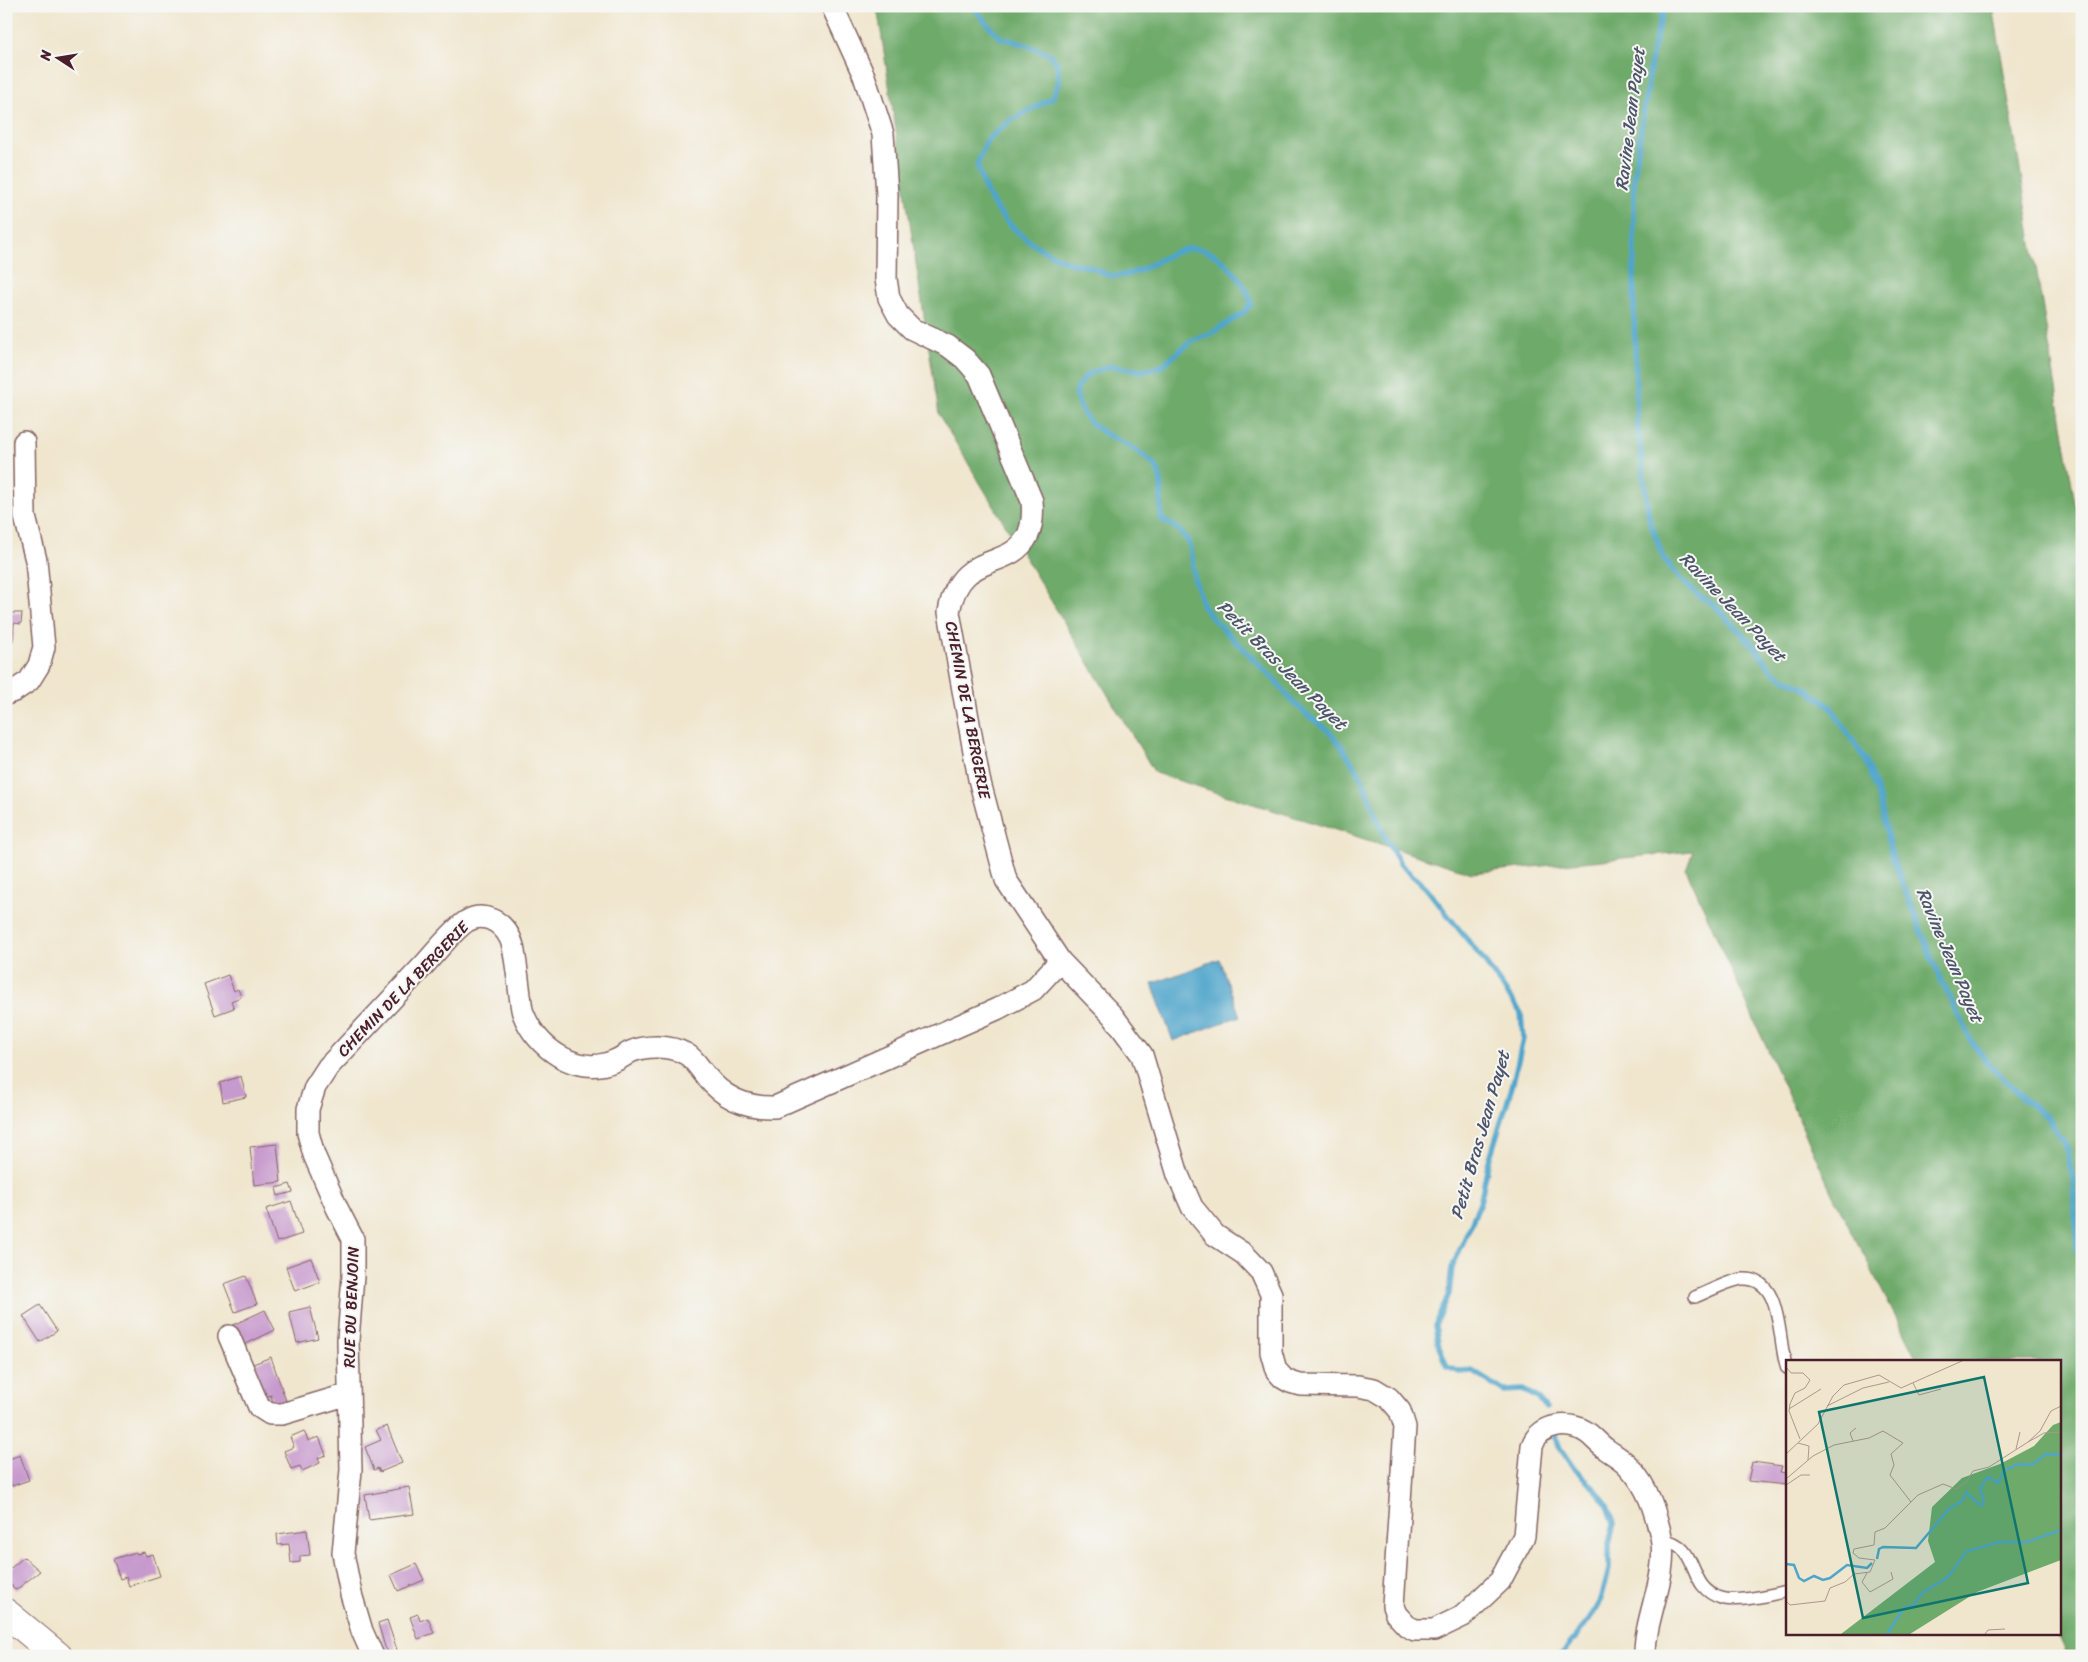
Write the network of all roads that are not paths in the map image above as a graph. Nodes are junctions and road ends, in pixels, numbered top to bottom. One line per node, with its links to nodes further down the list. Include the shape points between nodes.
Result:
1 (832, 6): 4 (street, CHEMIN DE LA BERGERIE, via 864,76 883,134 889,298 898,315 912,329 948,346 979,375 1032,501 1033,518 1028,535 1018,550 972,569 952,595 949,612 979,780 1006,880)
2 (24, 442): 3 (street, via 25,517 36,560 44,647 39,665 29,681)
3 (6, 694)
4 (1060, 961): 5 (street, CHEMIN DE LA BERGERIE, via 1033,990 998,1009 775,1107 759,1108 720,1092 697,1063 672,1049 652,1047 632,1051 599,1066 576,1063 555,1054 536,1036 523,1013 511,936 497,922 477,918 467,921 442,946 328,1067 314,1087); 10 (street, CHEMIN DE LA BERGERIE, via 1114,1016 1142,1055 1178,1175 1192,1207 1215,1235 1244,1254 1261,1272 1271,1294 1271,1352 1276,1370 1290,1382 1300,1385 1374,1389 1389,1398 1400,1411 1406,1427 1393,1606 1400,1621 1415,1630 1434,1630 1463,1616 1500,1581 1524,1536 1534,1440 1552,1427 1564,1425 1589,1434 1630,1467 1652,1500)
5 (308, 1109): 9 (street, RUE DU BENJOIN, via 308,1133 314,1155 353,1239)
6 (1695, 1297): 8 (lane, via 1741,1279 1760,1284 1773,1298)
7 (229, 1336): 9 (street, via 260,1407 270,1414 282,1414)
8 (1786, 1363)
9 (349, 1394): 14 (street, RUE DU BENJOIN, via 351,1470 343,1553 351,1594)
10 (1661, 1539): 11 (lane, via 1671,1540 1687,1552 1694,1574 1710,1593 1735,1600); 15 (street, CHEMIN DE LA BERGERIE, via 1662,1568 1645,1639)
11 (1786, 1591)
12 (6, 1614): 13 (street)
13 (58, 1656)
14 (372, 1656)
15 (1646, 1656)

